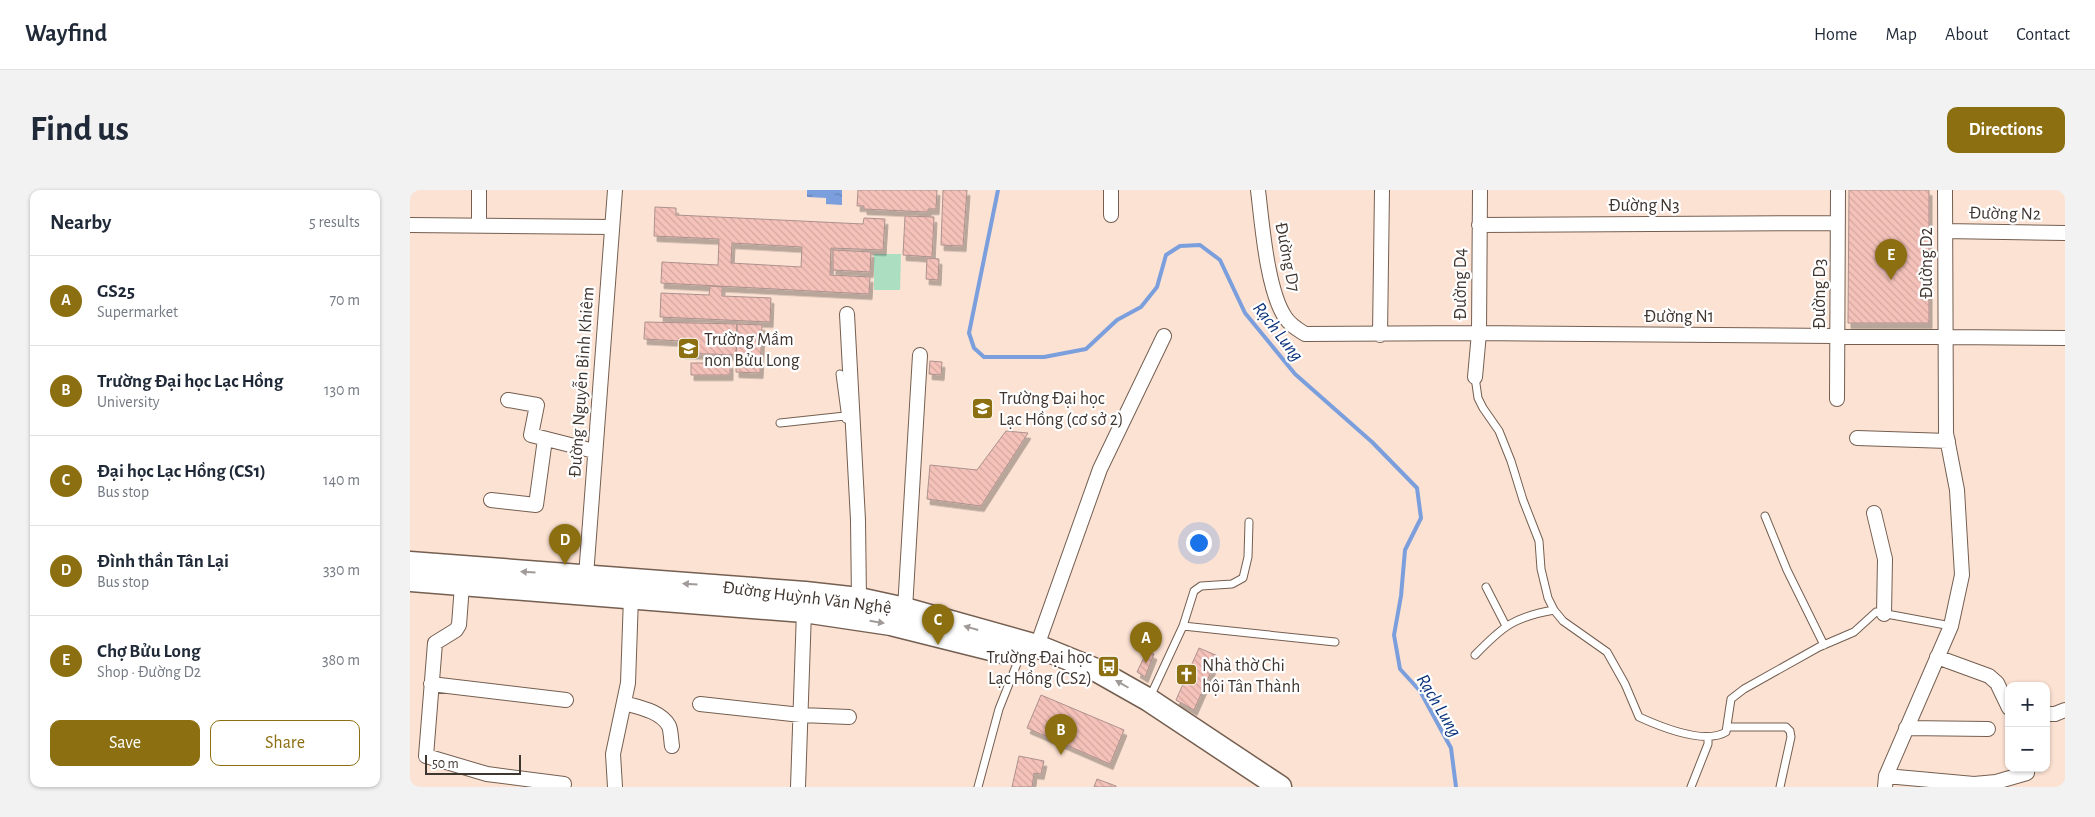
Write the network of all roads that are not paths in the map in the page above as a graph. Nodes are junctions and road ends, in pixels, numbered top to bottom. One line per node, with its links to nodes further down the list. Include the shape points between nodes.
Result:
1 (479, 190): 13 (street)
2 (615, 190): 14 (street, Đường Nguyễn Bỉnh Khiêm)
3 (1111, 190): 9 (street)
4 (1258, 190): 18 (street, Đường D7, via 1266,253 1278,304)
5 (1382, 190): 20 (street)
6 (1480, 190): 12 (street, Đường D4)
7 (1838, 190): 10 (street, Đường D3)
8 (1945, 190): 15 (street, Đường D2)
9 (1111, 215)
10 (1838, 223): 12 (street, Đường N3); 22 (street, Đường D3)
11 (410, 225): 13 (street)
12 (1480, 225): 19 (street, Đường D4)
13 (479, 226): 14 (street)
14 (612, 227): 36 (street, Đường Nguyễn Bỉnh Khiêm)
15 (1945, 231): 16 (street, Đường N2); 23 (street, Đường D2)
16 (2065, 233)
17 (847, 314): 32 (street)
18 (1294, 327): 20 (street, Đường N1, via 1306,334)
19 (1479, 333): 20 (street, Đường N1); 22 (street, Đường N1); 27 (street, Đường D4)
20 (1380, 335)
21 (1164, 336): 57 (street, via 1100,469)
22 (1837, 336): 23 (street, Đường N1); 28 (street, Đường D3)
23 (1944, 336): 24 (street, Đường N1); 35 (street, Đường D2)
24 (2065, 338)
25 (920, 355): 48 (street)
26 (840, 374): 30 (lane)
27 (1475, 377): 49 (lane, via 1478,398 1499,431 1534,527 1541,569)
28 (1837, 399)
29 (508, 400): 34 (street, via 537,405 531,435)
30 (845, 416): 31 (lane); 32 (lane)
31 (780, 423)
32 (854, 435): 47 (street)
33 (1857, 438): 35 (street)
34 (545, 439): 36 (street); 37 (street, via 536,505)
35 (1948, 441): 54 (street, Đường D2, via 1957,490 1962,575)
36 (594, 451): 44 (street, Đường Nguyễn Bỉnh Khiêm)
37 (490, 500)
38 (1874, 513): 51 (street, via 1885,559)
39 (1765, 516): 56 (lane)
40 (1249, 522): 52 (lane, via 1248,557 1243,578 1232,584 1201,586 1194,590)
41 (410, 563): 44 (main road, Đường Huỳnh Văn Nghệ, one-way to 41)
42 (410, 580): 43 (main road, Đường Huỳnh Văn Nghệ)
43 (462, 585): 44 (main road, Đường Huỳnh Văn Nghệ); 61 (street, via 459,625 435,643)
44 (585, 585): 46 (main road, Đường Huỳnh Văn Nghệ); 47 (main road, Đường Huỳnh Văn Nghệ, one-way to 44, via 805,593)
45 (1486, 587): 53 (lane)
46 (630, 596): 50 (main road, Đường Huỳnh Văn Nghệ); 65 (street, via 628,683)
47 (859, 599): 48 (main road, Đường Huỳnh Văn Nghệ)
48 (905, 609): 57 (main road, Đường Huỳnh Văn Nghệ, one-way to 48)
49 (1554, 610): 53 (lane, via 1528,615); 74 (lane, via 1563,621 1607,652 1639,717 1694,736)
50 (804, 611): 57 (main road, Đường Huỳnh Văn Nghệ, one-way to 57); 69 (street)
51 (1884, 614): 54 (lane); 56 (lane, via 1876,612 1854,632)
52 (1183, 626): 55 (lane); 63 (lane)
53 (1506, 626): 58 (lane)
54 (1951, 626): 59 (street, Đường D2)
55 (1335, 642)
56 (1824, 645): 71 (lane, via 1744,688 1731,699)
57 (1028, 651): 60 (main road, Đường Huỳnh Văn Nghệ); 81 (lane, via 999,709)
58 (1476, 655)
59 (1937, 657): 64 (street, via 1989,676 1997,683); 72 (street, Đường D2)
60 (1093, 676): 63 (main road, Đường Huỳnh Văn Nghệ, one-way to 60); 82 (main road, Đường Huỳnh Văn Nghệ)
61 (431, 684): 62 (street); 78 (street, via 426,756 487,774)
62 (566, 700)
63 (1149, 700): 83 (main road, Đường Huỳnh Văn Nghệ)
64 (2005, 700)
65 (624, 703): 75 (street, via 663,718 669,726); 79 (street, via 613,754)
66 (700, 704): 69 (street)
67 (2065, 710): 68 (street)
68 (2050, 714)
69 (801, 715): 70 (street); 80 (street)
70 (849, 717)
71 (1727, 726): 74 (lane, via 1726,732); 85 (lane, via 1786,727 1790,731)
72 (1906, 728): 73 (street); 77 (street, Đường D2)
73 (1988, 730)
74 (1708, 736): 84 (lane, via 1708,744)
75 (672, 746)
76 (2027, 773): 77 (street, via 1996,782 1974,784)
77 (1885, 782)
78 (564, 784)
79 (615, 787)
80 (798, 787)
81 (978, 787)
82 (1253, 787)
83 (1280, 787)
84 (1691, 787)
85 (1780, 787)

